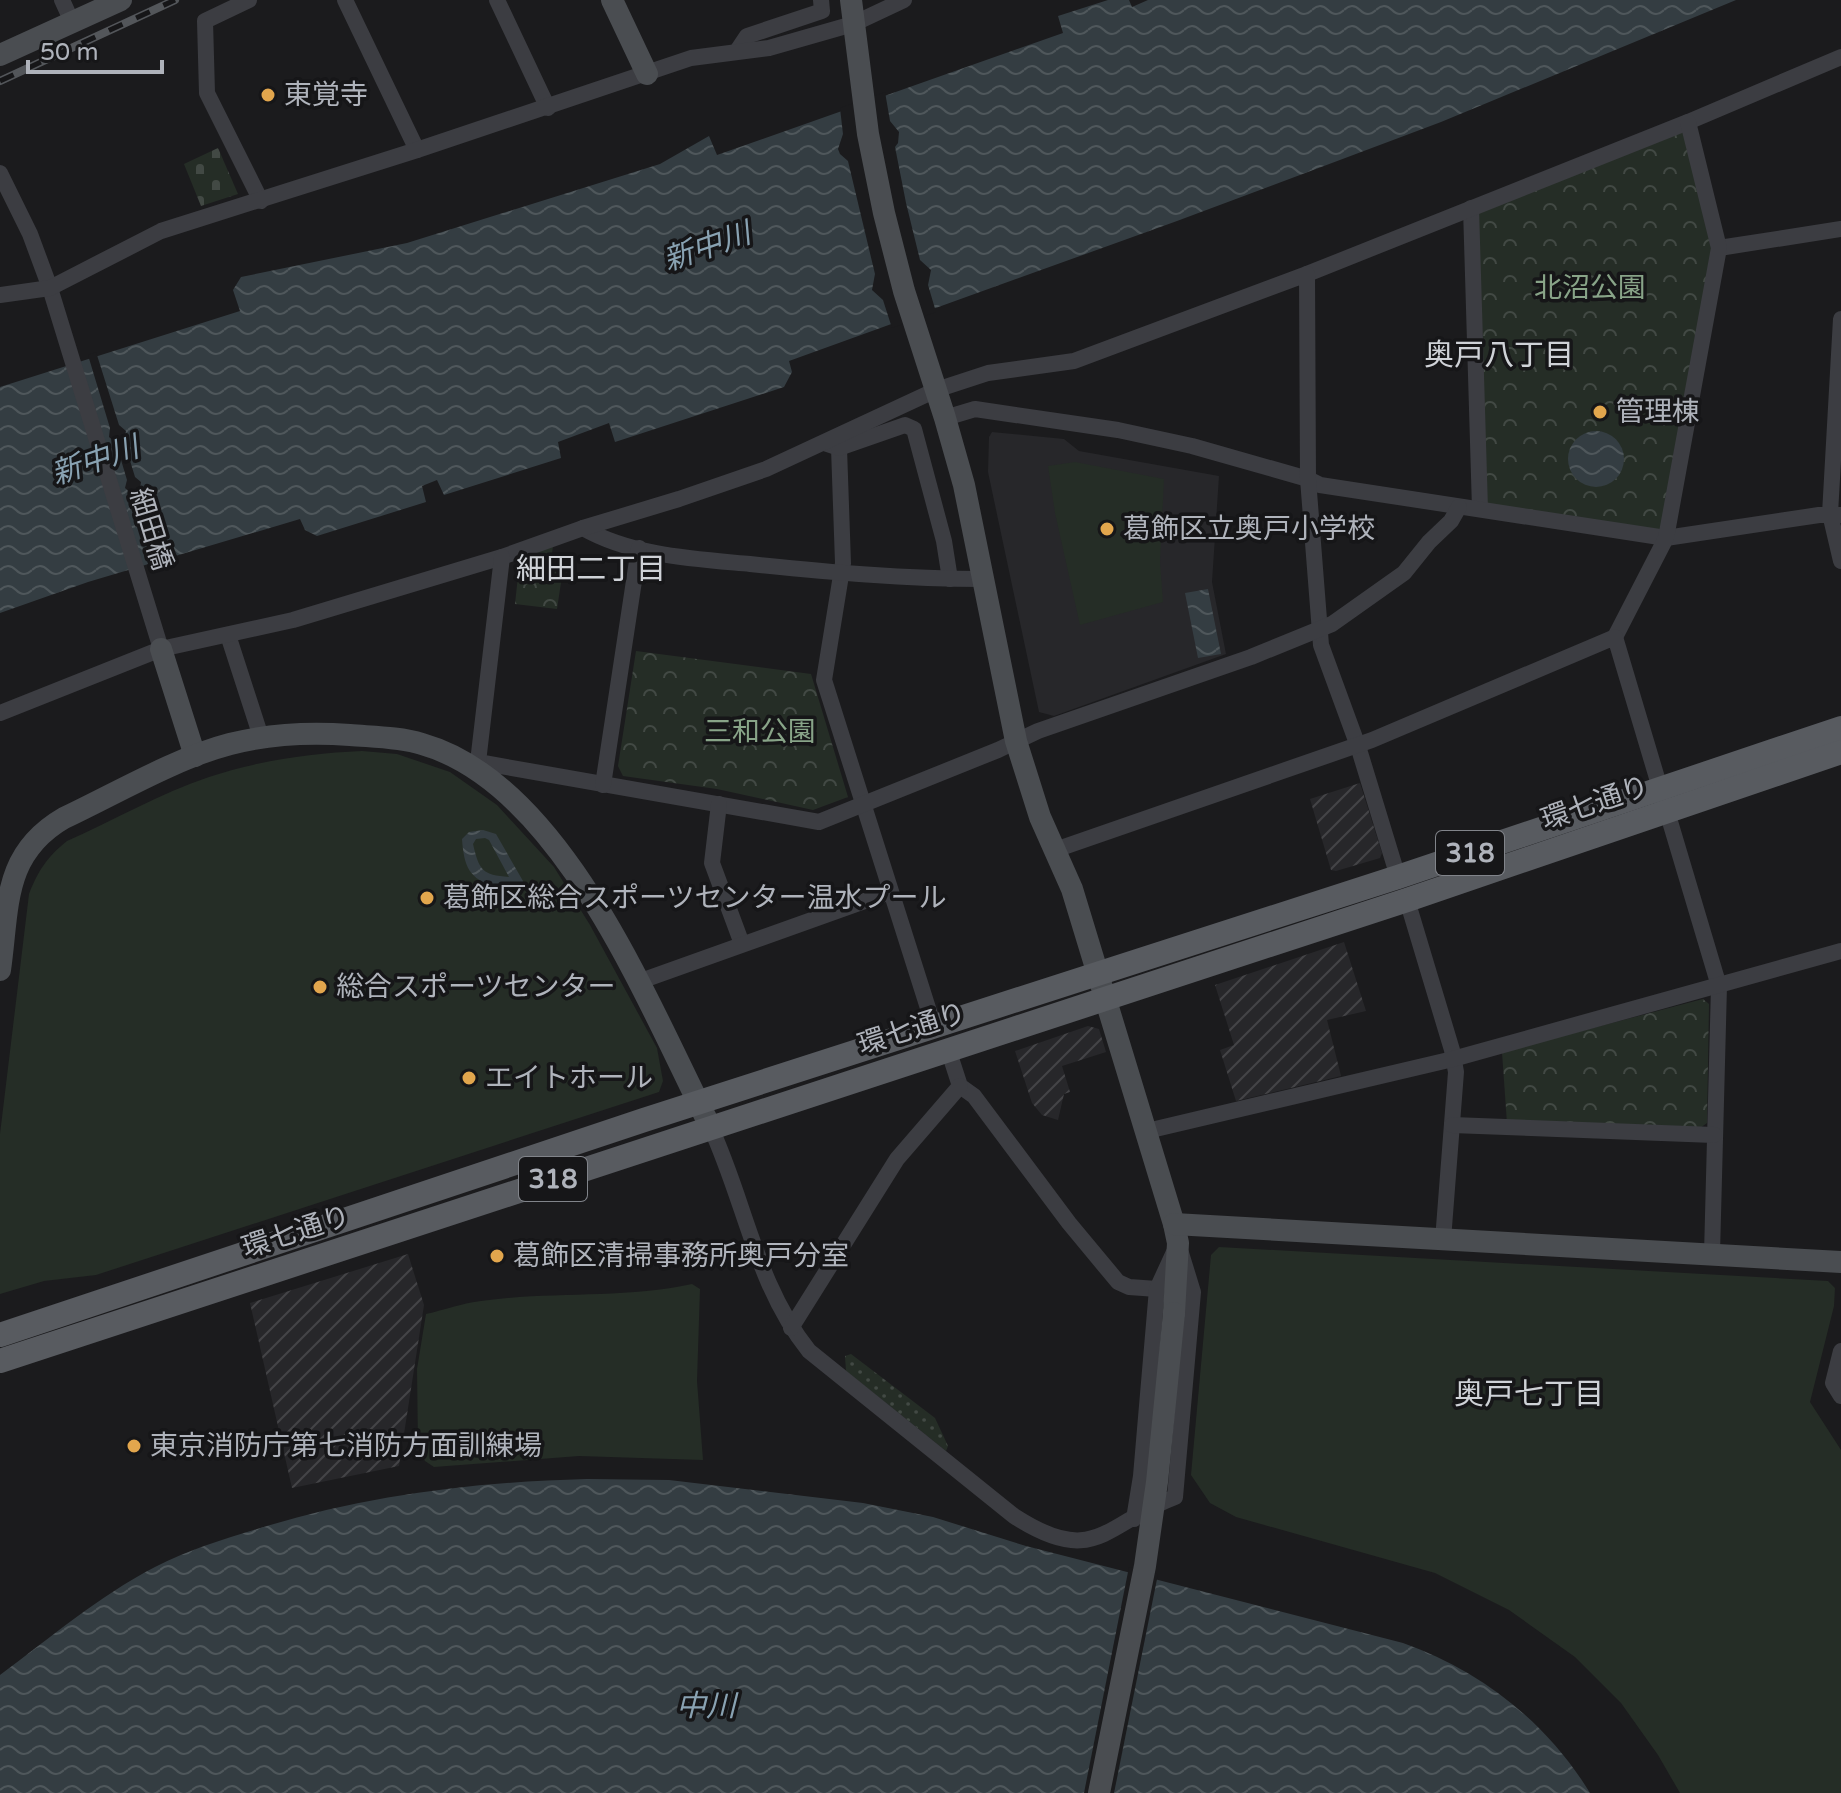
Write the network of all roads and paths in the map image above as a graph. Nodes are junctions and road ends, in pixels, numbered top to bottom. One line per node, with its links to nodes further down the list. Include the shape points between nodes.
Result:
1 (62, 0): 10 (street)
2 (121, 0): 10 (street)
3 (249, 0): 20 (street, via 205,21 207,93)
4 (345, 0): 18 (street)
5 (497, 0): 16 (street)
6 (612, 0): 15 (street)
7 (821, 0): 12 (street, via 822,11 747,36)
8 (851, 0): 11 (street)
9 (904, 0): 11 (street)
10 (72, 22): 13 (street)
11 (853, 24): 12 (street, via 769,48); 28 (street, via 884,213)
12 (737, 51): 15 (street, via 691,58)
13 (0, 55)
14 (1841, 57): 17 (street)
15 (647, 74): 16 (street)
16 (548, 108): 18 (street)
17 (1688, 122): 21 (street); 23 (street)
18 (417, 150): 20 (street)
19 (0, 173): 25 (street, 細田橋)
20 (261, 201): 25 (street, via 161,231)
21 (1471, 208): 24 (street); 33 (street)
22 (1841, 229): 23 (street)
23 (1719, 248): 36 (street)
24 (1307, 274): 28 (street, via 1074,361 988,373); 31 (street)
25 (50, 288): 26 (street); 46 (street, 細田橋)
26 (0, 295)
27 (1841, 319): 34 (street)
28 (936, 390): 29 (street); 30 (street)
29 (945, 418): 31 (street, via 975,409 1118,430); 42 (street)
30 (831, 445): 35 (street); 40 (street); 41 (street, via 905,425 914,429)
31 (1308, 479): 32 (street); 43 (street)
32 (1459, 507): 33 (street); 43 (street, via 1404,573)
33 (1480, 509): 36 (street)
34 (1835, 515): 36 (street); 39 (street)
35 (583, 528): 37 (street); 38 (street)
36 (1666, 538): 45 (street)
37 (639, 548): 40 (street, via 683,558); 55 (street)
38 (502, 557): 44 (street); 54 (street)
39 (1841, 561)
40 (842, 574): 41 (street); 58 (street, via 824,680)
41 (950, 579): 42 (street)
42 (983, 579): 50 (street)
43 (1319, 631): 50 (street); 51 (street)
44 (228, 635): 46 (street); 49 (street)
45 (1615, 637): 51 (street); 56 (street)
46 (161, 649): 47 (street); 53 (street)
47 (0, 713)
48 (1841, 728): 56 (main road, 環七通り / 318)
49 (261, 737): 53 (street); 54 (street, via 333,734 395,739)
50 (1016, 741): 58 (street); 59 (street)
51 (1358, 746): 59 (street); 60 (street)
52 (1841, 752): 56 (main road, 環七通り / 318)
53 (195, 756): 64 (street, via 64,818 30,844 13,878)
54 (476, 765): 55 (street); 66 (street, via 560,855 609,927)
55 (603, 785): 57 (street)
56 (1664, 800): 60 (main road, 環七通り / 318); 67 (street)
57 (719, 804): 58 (street, via 819,822); 62 (street, via 712,863)
58 (862, 805): 61 (street)
59 (1055, 850): 65 (street)
60 (1402, 888): 65 (main road, 環七通り / 318); 68 (main road, 環七通り / 318); 71 (street)
61 (890, 892): 62 (street); 69 (street)
62 (742, 944): 66 (street)
63 (1841, 951): 67 (street)
64 (0, 970)
65 (1098, 972): 68 (street); 69 (main road, 環七通り / 318)
66 (638, 982): 73 (street)
67 (1719, 986): 71 (street); 77 (street)
68 (1106, 998): 70 (main road, 環七通り / 318); 76 (street)
69 (934, 1027): 73 (main road, 環七通り / 318)
70 (948, 1049): 72 (street); 75 (main road, 環七通り / 318)
71 (1453, 1059): 74 (street); 76 (street)
72 (960, 1086): 82 (street, via 974,1096 1118,1282); 83 (street, via 897,1159)
73 (698, 1103): 75 (street); 84 (main road, 環七通り / 318)
74 (1452, 1125): 77 (street); 79 (street)
75 (710, 1126): 83 (street, via 764,1275); 86 (main road, 環七通り / 318)
76 (1147, 1131): 78 (street)
77 (1714, 1135): 80 (street)
78 (1176, 1234): 79 (street); 82 (street); 88 (street, via 1193,1292 1175,1497); 89 (street, bridge, via 1174,1313 1157,1482)
79 (1443, 1240): 80 (street)
80 (1712, 1254): 81 (street)
81 (1841, 1262)
82 (1157, 1289): 88 (street)
83 (791, 1328): 88 (street, via 841,1378 1035,1530 1088,1541)
84 (0, 1335)
85 (1841, 1351): 87 (street, via 1833,1383)
86 (0, 1361)
87 (1841, 1396)
88 (1134, 1519)
89 (1099, 1793)

